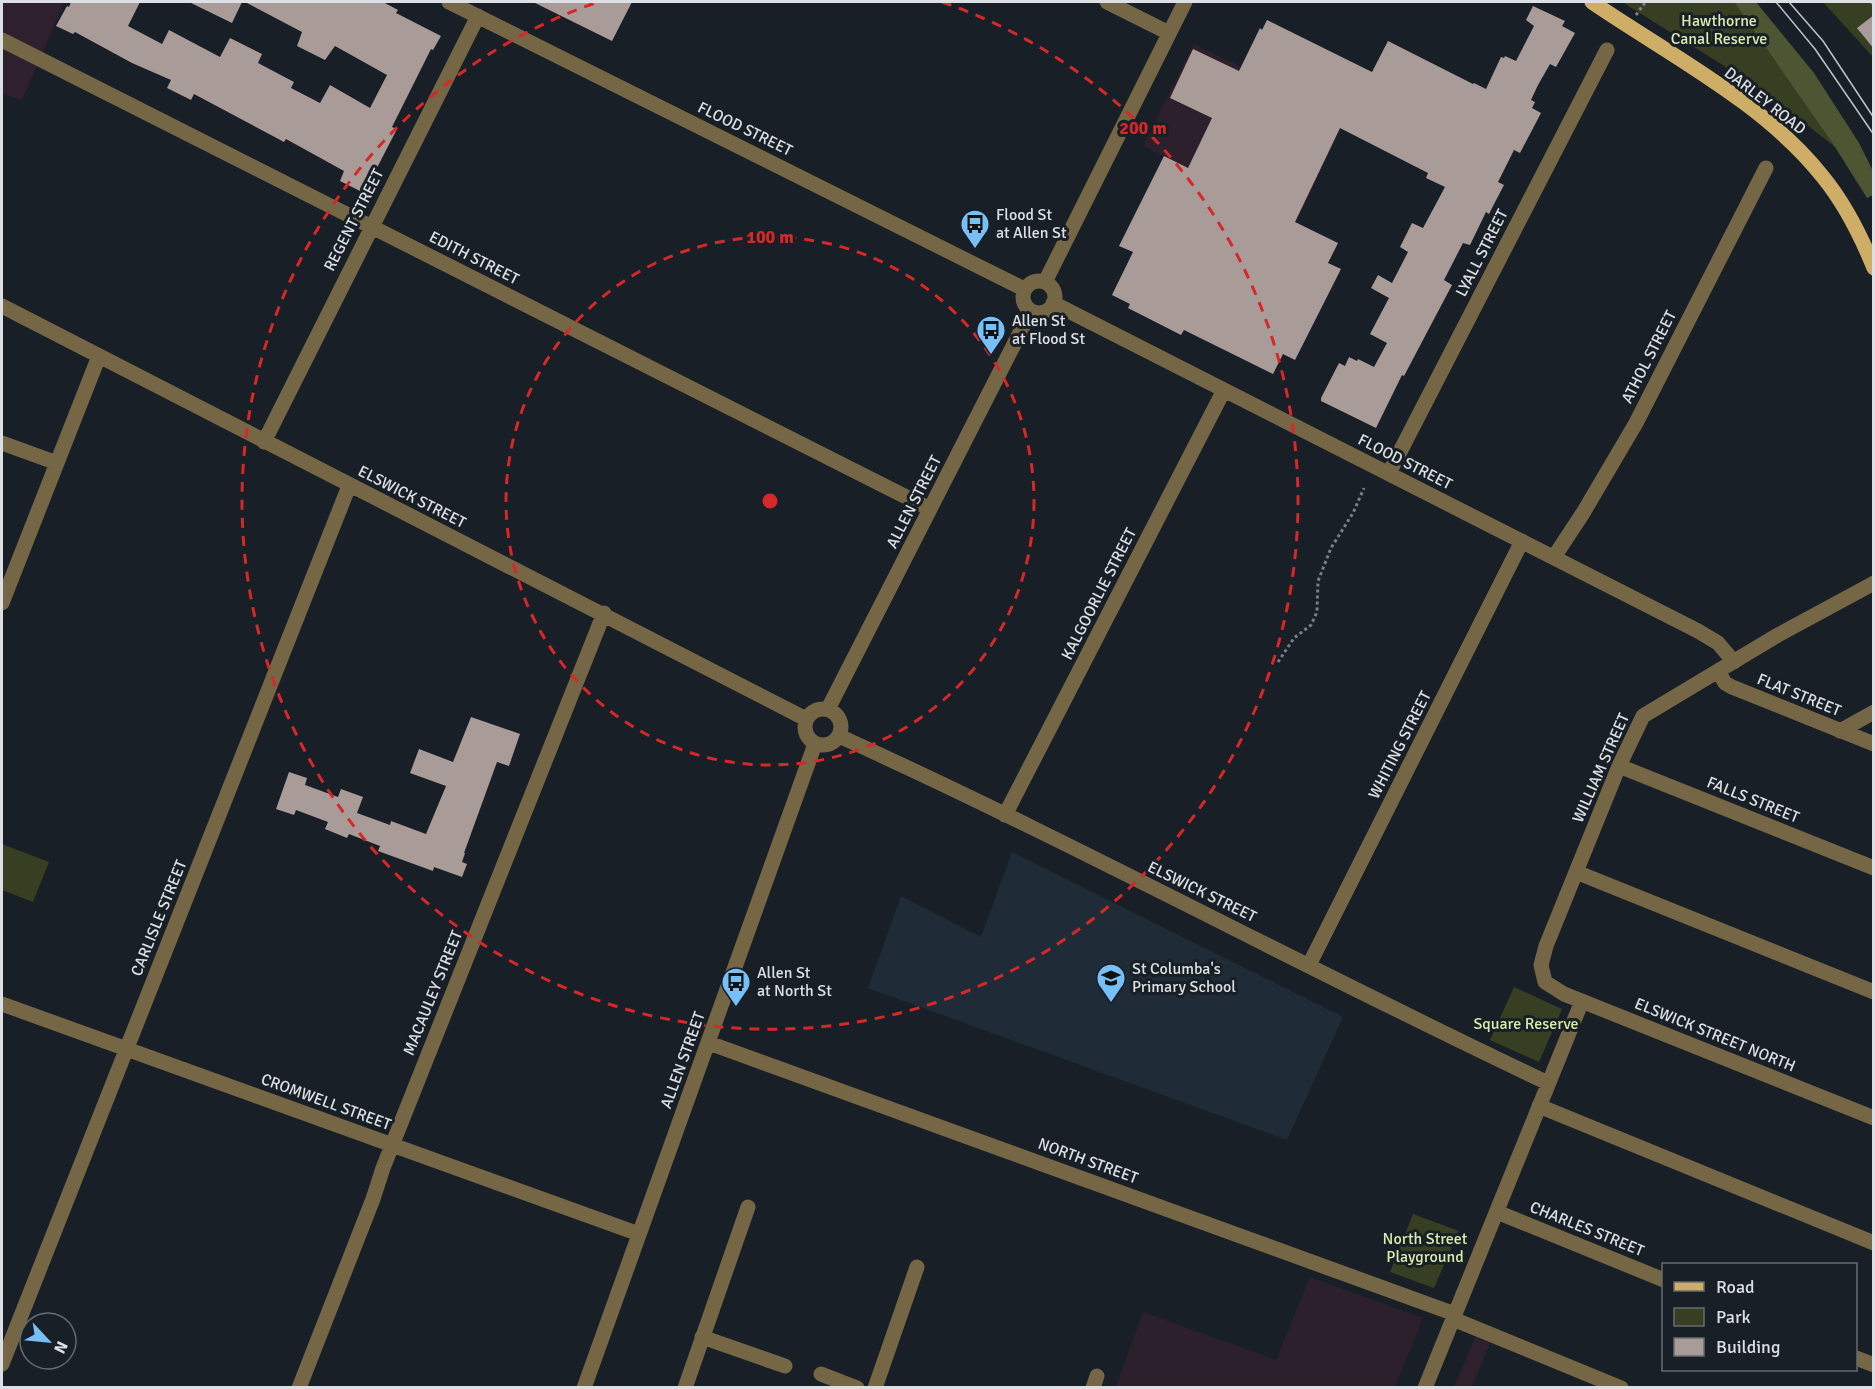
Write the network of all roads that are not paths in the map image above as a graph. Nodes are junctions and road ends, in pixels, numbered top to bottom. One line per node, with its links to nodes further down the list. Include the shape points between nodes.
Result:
1 (449, 2): 5 (street, FLOOD STREET)
2 (1107, 2): 6 (street)
3 (1185, 2): 6 (street)
4 (1592, 2): 11 (main road, DARLEY ROAD, via 1717,84 1786,137 1842,204)
5 (478, 16): 10 (street, REGENT STREET); 13 (street, FLOOD STREET)
6 (1170, 33): 12 (street)
7 (2, 40): 10 (street, EDITH STREET)
8 (1608, 50): 22 (street, LYALL STREET)
9 (1766, 168): 26 (street, ATHOL STREET, via 1636,423)
10 (371, 227): 19 (street, REGENT STREET); 24 (street, EDITH STREET)
11 (1874, 268)
12 (1045, 282): 13 (street, via 1032,282); 14 (street, via 1054,291)
13 (1024, 289): 16 (street, via 1024,304)
14 (1053, 303): 16 (street, via 1041,313); 18 (street, FLOOD STREET)
15 (2, 306): 17 (street, ELSWICK STREET)
16 (1030, 311): 24 (street, ALLEN STREET)
17 (99, 356): 19 (street, ELSWICK STREET); 21 (street)
18 (1224, 390): 22 (street, FLOOD STREET); 40 (street, KALGOORLIE STREET)
19 (264, 442): 23 (street, ELSWICK STREET)
20 (2, 443): 21 (street)
21 (57, 463): 28 (street)
22 (1389, 473): 25 (street, FLOOD STREET)
23 (350, 486): 29 (street, ELSWICK STREET); 49 (street, CARLISLE STREET)
24 (930, 510): 32 (street, ALLEN STREET)
25 (1522, 541): 26 (street, FLOOD STREET); 43 (street, WHITING STREET)
26 (1554, 557): 30 (street, FLOOD STREET, via 1698,631 1718,644)
27 (1874, 583): 30 (street, WILLIAM STREET)
28 (2, 603)
29 (604, 614): 34 (street, ELSWICK STREET); 53 (street, MACAULEY STREET)
30 (1734, 662): 31 (street, WILLIAM STREET)
31 (1718, 671): 35 (street, FLAT STREET, via 1732,687); 39 (street, WILLIAM STREET, via 1646,713)
32 (828, 709): 34 (street, via 815,710); 36 (street, via 838,717 842,729)
33 (1874, 712): 35 (street)
34 (806, 719): 37 (street, via 805,731)
35 (1840, 731): 38 (street, FLAT STREET)
36 (839, 736): 37 (street, via 829,745); 40 (street, ELSWICK STREET)
37 (815, 744): 48 (street, ALLEN STREET)
38 (1874, 744)
39 (1619, 766): 41 (street, FALLS STREET); 42 (street, WILLIAM STREET)
40 (1005, 815): 43 (street, ELSWICK STREET)
41 (1874, 868)
42 (1576, 872): 44 (street, WILLIAM STREET, via 1542,957); 45 (street)
43 (1309, 965): 50 (street, ELSWICK STREET)
44 (1545, 982): 46 (street, ELSWICK STREET NORTH)
45 (1874, 992)
46 (1582, 1001): 50 (street); 52 (street, ELSWICK STREET NORTH)
47 (2, 1004): 49 (street, CROMWELL STREET)
48 (709, 1043): 56 (street, ALLEN STREET); 60 (street, NORTH STREET)
49 (127, 1049): 53 (street, CROMWELL STREET); 63 (street, CARLISLE STREET)
50 (1548, 1083): 51 (street)
51 (1539, 1106): 55 (street); 57 (street)
52 (1874, 1118)
53 (392, 1144): 56 (street, CROMWELL STREET); 67 (street, MACAULEY STREET)
54 (748, 1207): 61 (street)
55 (1497, 1212): 59 (street, CHARLES STREET); 60 (street)
56 (639, 1234): 68 (street, ALLEN STREET)
57 (1874, 1243)
58 (916, 1267): 71 (street)
59 (1662, 1279)
60 (1454, 1316): 72 (street); 73 (street, NORTH STREET)
61 (702, 1337): 65 (street); 69 (street)
62 (1857, 1358): 64 (street)
63 (2, 1364)
64 (1874, 1365)
65 (786, 1366)
66 (821, 1374): 70 (street)
67 (299, 1388)
68 (584, 1388)
69 (685, 1388)
70 (857, 1388)
71 (875, 1388)
72 (1425, 1388)
73 (1621, 1388)

